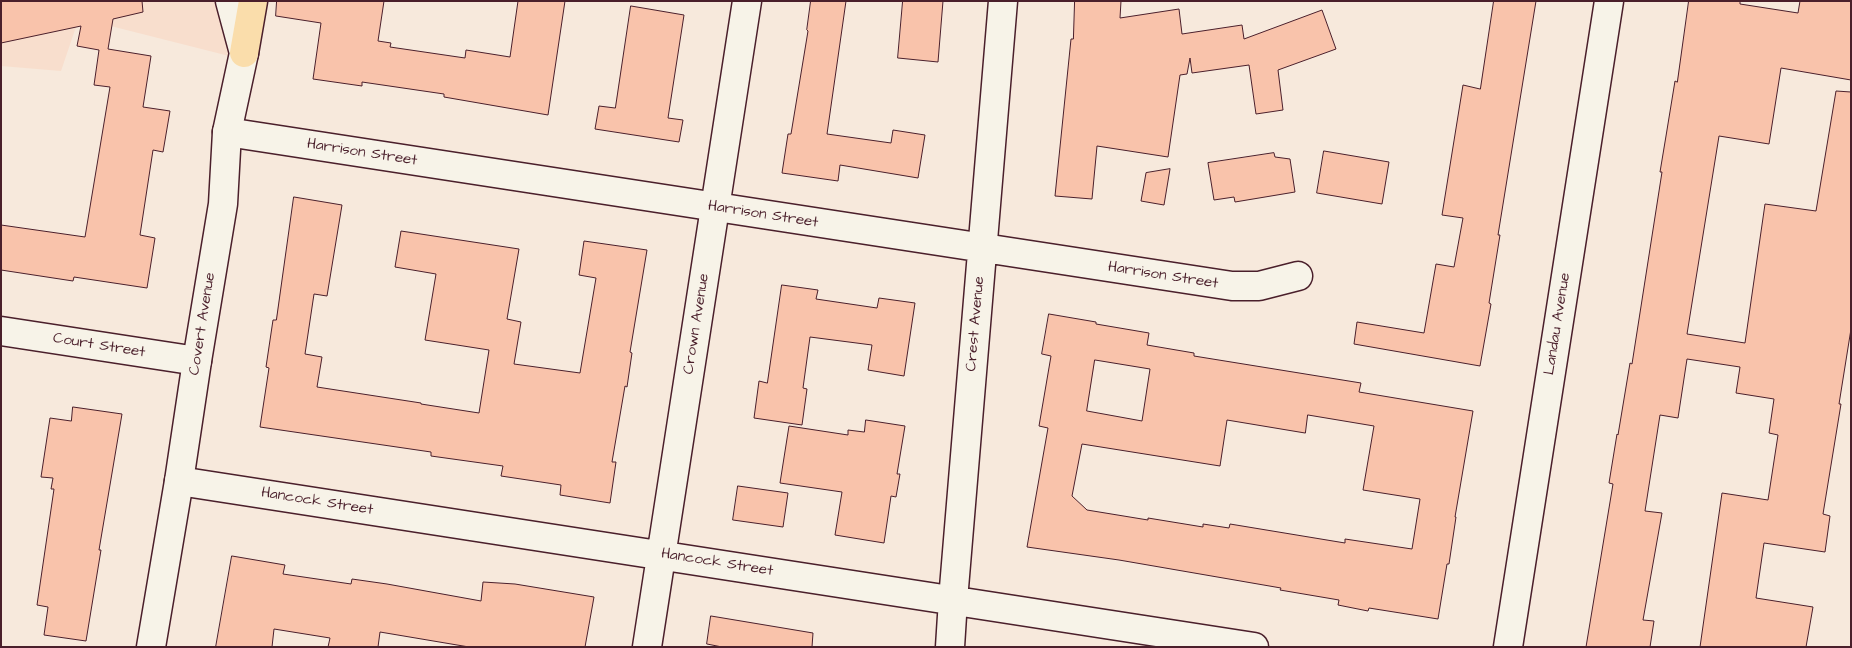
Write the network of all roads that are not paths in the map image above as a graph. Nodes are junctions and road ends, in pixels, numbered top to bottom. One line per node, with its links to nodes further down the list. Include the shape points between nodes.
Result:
1 (230, 1): 6 (street, Covert Avenue)
2 (254, 1): 6 (main road)
3 (747, 1): 8 (street, Crown Avenue)
4 (1003, 1): 9 (street, Crest Avenue)
5 (1609, 1): 20 (street, Landau Avenue)
6 (244, 53): 7 (street, Covert Avenue)
7 (227, 132): 8 (street, Harrison Street); 12 (street, Covert Avenue, via 223,204)
8 (716, 208): 9 (street, Harrison Street); 14 (street, Crown Avenue)
9 (982, 249): 10 (street, Harrison Street, via 1232,286 1259,286); 15 (street, Crest Avenue)
10 (1298, 276)
11 (1, 331): 12 (street, Court Street)
12 (196, 361): 13 (street, Covert Avenue)
13 (179, 481): 14 (street, Hancock Street); 16 (street, Covert Avenue)
14 (661, 554): 15 (street, Hancock Street); 17 (street, Crown Avenue)
15 (953, 600): 18 (street, Crest Avenue); 19 (street, Hancock Street)
16 (151, 647)
17 (647, 647)
18 (950, 647)
19 (1254, 647)
20 (1508, 647)

